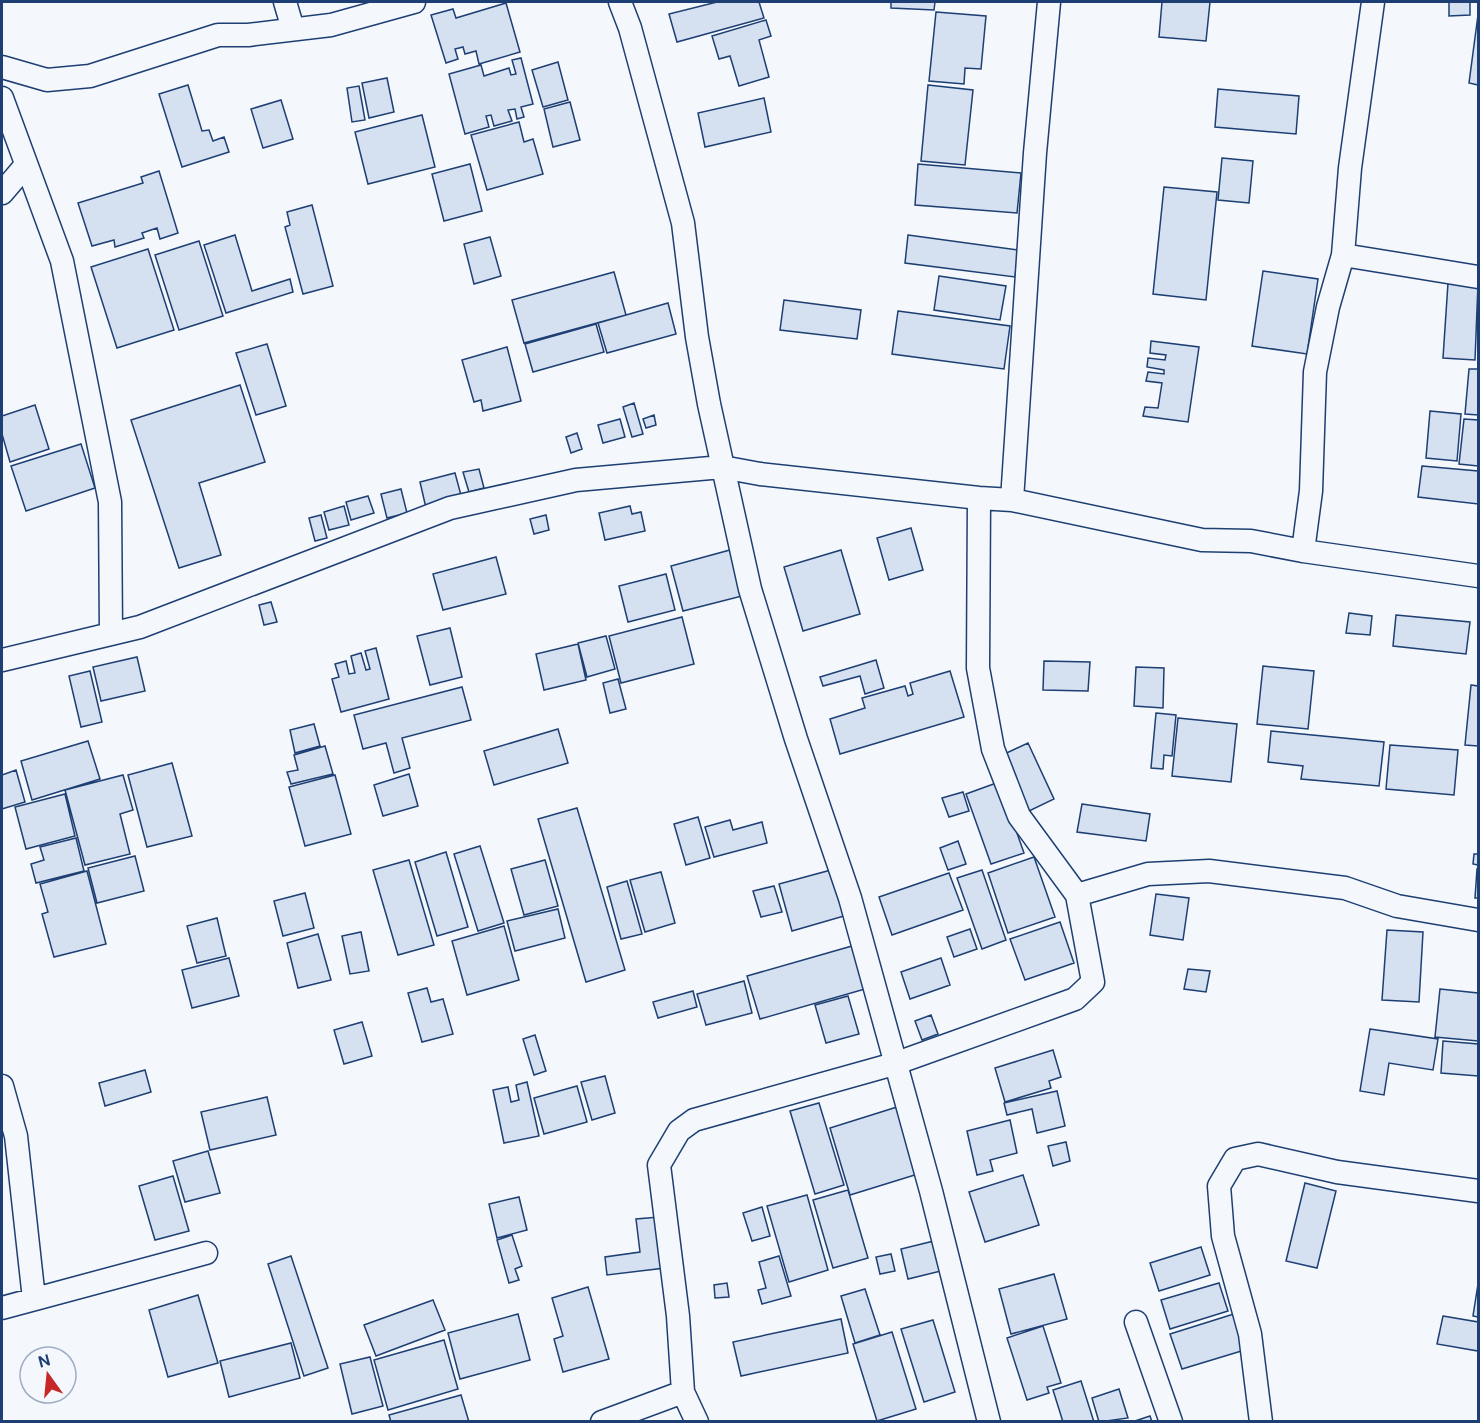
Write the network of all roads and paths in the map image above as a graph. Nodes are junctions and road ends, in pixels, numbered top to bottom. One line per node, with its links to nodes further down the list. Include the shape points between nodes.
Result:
1 (285, 2): 6 (street)
2 (414, 2): 6 (street, via 331,26)
3 (620, 2): 13 (street, via 683,223 697,337)
4 (1049, 2): 15 (street)
5 (1373, 2): 11 (street, via 1350,168)
6 (293, 29): 7 (street, via 218,34 90,76 47,80)
7 (2, 68)
8 (2, 98): 9 (street)
9 (26, 165): 10 (street); 18 (street, via 62,261 110,502)
10 (2, 193)
11 (1343, 255): 12 (street); 16 (street, via 1315,372 1311,491)
12 (1479, 277)
13 (722, 466): 14 (street, via 760,474); 18 (street, via 576,480 450,508 140,627); 22 (street, via 750,589 850,898)
14 (979, 498): 15 (street); 20 (street, via 978,668 993,749 1019,816)
15 (1012, 500): 16 (street, via 1202,540 1251,541)
16 (1303, 551): 17 (street)
17 (1479, 576)
18 (111, 634): 19 (street)
19 (2, 660)
20 (1077, 896): 21 (street, via 1148,874 1209,871 1345,888 1396,906); 22 (street, via 1093,982 1075,999)
21 (1479, 920)
22 (894, 1064): 29 (street, via 694,1120 679,1131 659,1165); 32 (street, via 931,1191)
23 (2, 1086): 26 (street, via 16,1136)
24 (1479, 1191): 34 (street, via 1337,1172 1258,1154 1235,1159 1220,1186 1222,1236 1250,1334)
25 (206, 1253): 26 (street)
26 (34, 1299): 27 (street)
27 (2, 1308)
28 (1136, 1322): 33 (street)
29 (684, 1392): 30 (street); 31 (street)
30 (602, 1422)
31 (697, 1422)
32 (989, 1422)
33 (1171, 1422)
34 (1261, 1422)

